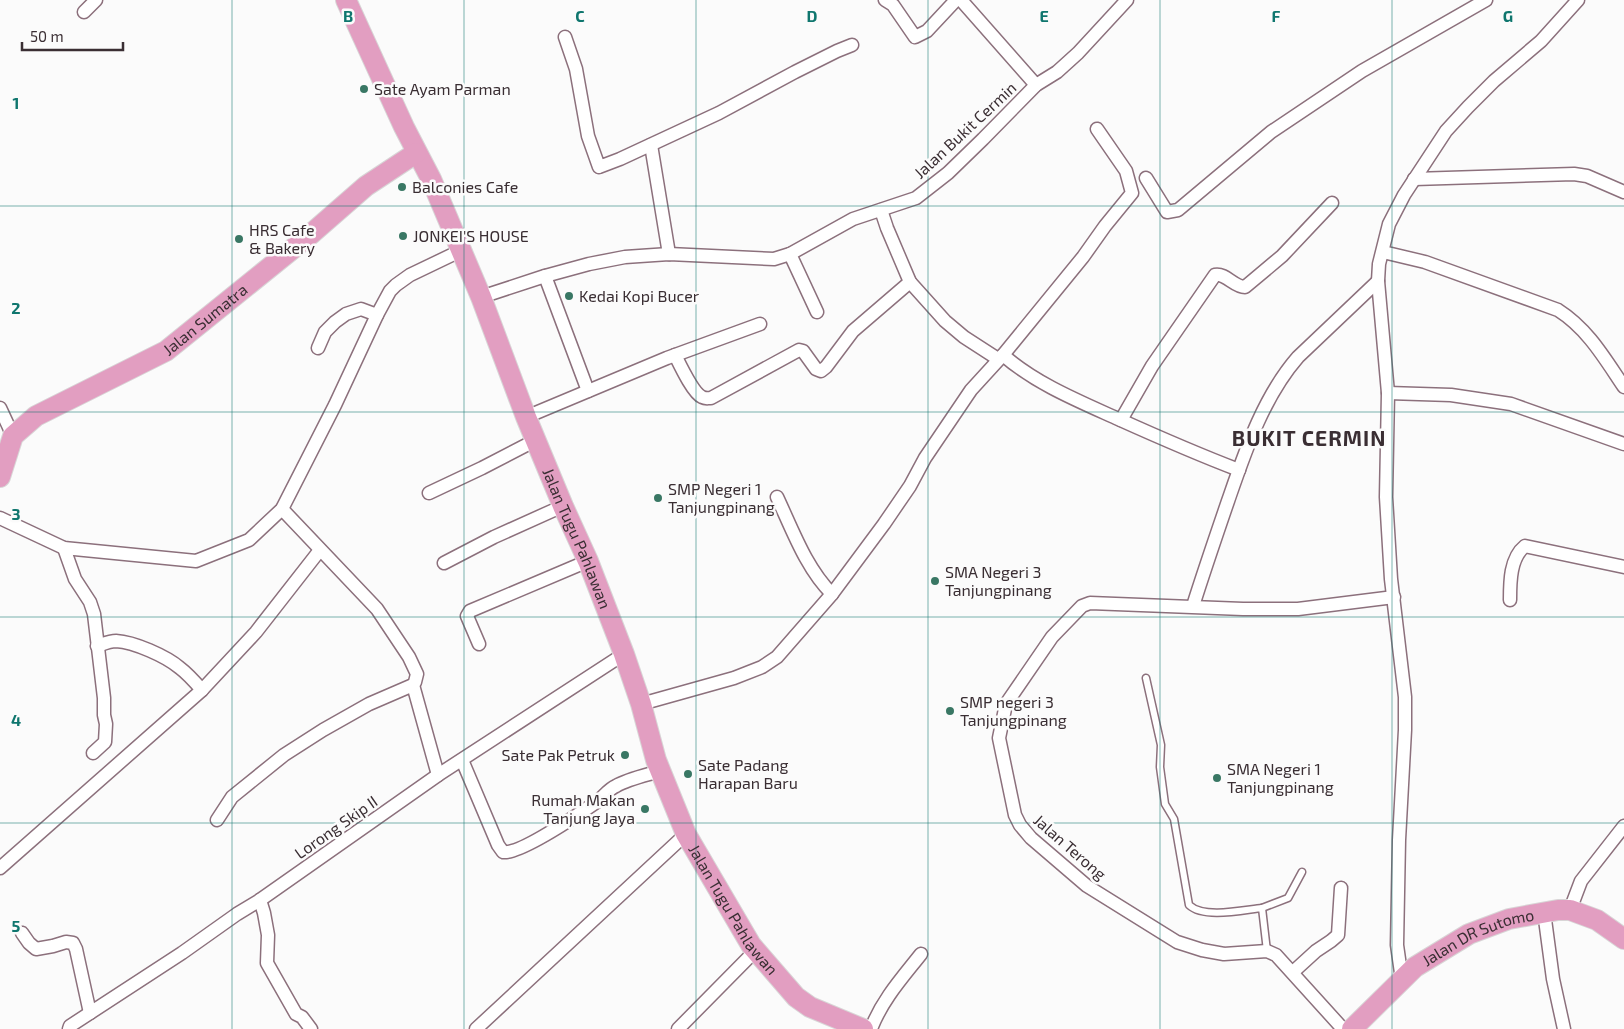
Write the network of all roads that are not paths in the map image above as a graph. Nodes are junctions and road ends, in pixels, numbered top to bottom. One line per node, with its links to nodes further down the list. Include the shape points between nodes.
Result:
1 (96, 0): 9 (street)
2 (346, 0): 15 (main road, Jalan Tugu Pahlawan)
3 (885, 0): 4 (street, via 893,5 915,37 927,31)
4 (956, 0)
5 (961, 0): 12 (street)
6 (1127, 0): 12 (street, Jalan Bukit Cermin, via 1078,53)
7 (1486, 0): 16 (street, via 1362,71 1280,127 1178,210 1167,212)
8 (1578, 0): 17 (street, via 1446,131)
9 (84, 12)
10 (565, 37): 14 (street, via 576,69 588,136 599,167)
11 (852, 45): 14 (street)
12 (1036, 85): 20 (street, Jalan Bukit Cermin, via 948,173 916,198)
13 (1097, 128): 34 (street, via 1126,171 1132,193)
14 (651, 145): 23 (street)
15 (416, 153): 21 (main road, Jalan Tugu Pahlawan, via 431,180); 43 (main road, Jalan Sumatra, via 366,186 166,352 36,416)
16 (1146, 178)
17 (1414, 179): 18 (street, via 1574,174 1587,176); 22 (street, via 1389,224)
18 (1624, 192)
19 (1332, 203): 40 (street, via 1282,256 1245,287 1239,287 1220,274 1215,275 1152,366)
20 (881, 210): 24 (street, Jalan Bukit Cermin, via 853,219); 27 (street)
21 (460, 251): 28 (main road, Jalan Tugu Pahlawan); 30 (street, via 396,285)
22 (1382, 252): 26 (street); 35 (street, via 1425,262 1558,310 1589,336)
23 (669, 254): 24 (street, Jalan Bukit Cermin, via 774,259); 25 (street, Jalan Bukit Cermin, via 625,257)
24 (790, 254): 29 (street)
25 (545, 276): 28 (street, Jalan Bukit Cermin); 36 (street)
26 (1378, 281): 37 (street); 44 (street, via 1286,370 1267,404)
27 (910, 282): 33 (street, via 854,331 821,371 803,350 799,350 705,398 698,394); 34 (street, via 944,321 964,337)
28 (481, 297): 39 (main road, Jalan Tugu Pahlawan)
29 (817, 312)
30 (377, 315): 32 (street, via 361,309 346,314 325,332); 49 (street, via 336,405)
31 (760, 324): 33 (street)
32 (318, 348)
33 (675, 355): 36 (street)
34 (1000, 357): 40 (street); 56 (street, via 971,390 910,486)
35 (1624, 387)
36 (588, 390): 39 (street)
37 (1388, 393): 42 (street, via 1451,395 1511,404); 57 (street, via 1385,484)
38 (0, 408): 43 (street)
39 (526, 417): 41 (main road, Jalan Tugu Pahlawan)
40 (1121, 420): 44 (street)
41 (536, 440): 46 (street); 48 (main road, Jalan Tugu Pahlawan)
42 (1624, 444)
43 (7, 448): 45 (main road)
44 (1239, 470): 59 (street)
45 (0, 477)
46 (429, 493)
47 (777, 497): 56 (street, via 809,565)
48 (563, 506): 53 (main road, Jalan Tugu Pahlawan); 54 (street)
49 (282, 509): 51 (street, via 249,540 196,561); 52 (street)
50 (0, 518): 51 (street)
51 (64, 548): 61 (street, via 75,579 90,602)
52 (320, 550): 64 (street, via 377,609 396,636 417,674); 65 (street, via 266,621)
53 (588, 561): 60 (street, via 470,611 468,616); 62 (main road, Jalan Tugu Pahlawan)
54 (444, 562)
55 (1623, 562): 58 (street, via 1586,560 1525,546 1519,550 1513,568)
56 (832, 594): 66 (street, via 777,658 762,667)
57 (1394, 597): 59 (street, Jalan Terong, via 1298,609); 87 (street, via 1406,730 1397,945)
58 (1510, 600)
59 (1192, 606): 84 (street, Jalan Terong, via 1090,603 1082,606 1052,637 1006,704 999,738 1015,815 1031,838 1087,886 1177,942 1224,954)
60 (479, 644)
61 (97, 646): 65 (street, via 114,641 150,651 180,667); 67 (street, via 106,742)
62 (624, 654): 66 (main road, Jalan Tugu Pahlawan); 68 (street, Lorong Skip II)
63 (1146, 678): 78 (lane, via 1161,745 1163,798 1174,819 1189,905 1205,912)
64 (413, 685): 70 (street); 71 (street, via 369,704 284,755 232,798)
65 (202, 690): 74 (street)
66 (641, 704): 69 (main road, Jalan Tugu Pahlawan)
67 (93, 753)
68 (462, 760): 69 (street, via 502,852 518,849 557,828 616,786); 70 (street, Lorong Skip II)
69 (660, 771): 73 (main road, Jalan Tugu Pahlawan)
70 (438, 775): 77 (street, Lorong Skip II)
71 (217, 820)
72 (1624, 826): 79 (street, via 1581,881)
73 (686, 834): 83 (main road, Jalan Tugu Pahlawan); 91 (street)
74 (0, 868)
75 (1302, 872): 78 (lane, via 1288,898)
76 (1341, 888): 86 (street, via 1338,935)
77 (260, 900): 88 (street, Lorong Skip II); 90 (street, via 268,935 267,963 296,1014)
78 (1262, 908): 84 (lane)
79 (1570, 910): 80 (main road, Jalan DR Sutomo); 82 (main road, Jalan DR Sutomo, via 1597,920)
80 (1544, 912): 87 (main road, Jalan DR Sutomo, via 1509,919 1469,934 1415,967); 96 (street)
81 (22, 933): 88 (street, via 36,949 73,943)
82 (1624, 939)
83 (756, 950): 92 (street); 93 (main road, Jalan Tugu Pahlawan, via 796,997 817,1010)
84 (1267, 951): 86 (street, via 1276,954)
85 (921, 954): 93 (street)
86 (1293, 972): 94 (street)
87 (1402, 980): 95 (main road, Jalan DR Sutomo)
88 (90, 1013): 89 (street, Lorong Skip II)
89 (69, 1029)
90 (310, 1029)
91 (476, 1029)
92 (678, 1029)
93 (864, 1029)
94 (1343, 1029)
95 (1352, 1029)
96 (1564, 1029)

